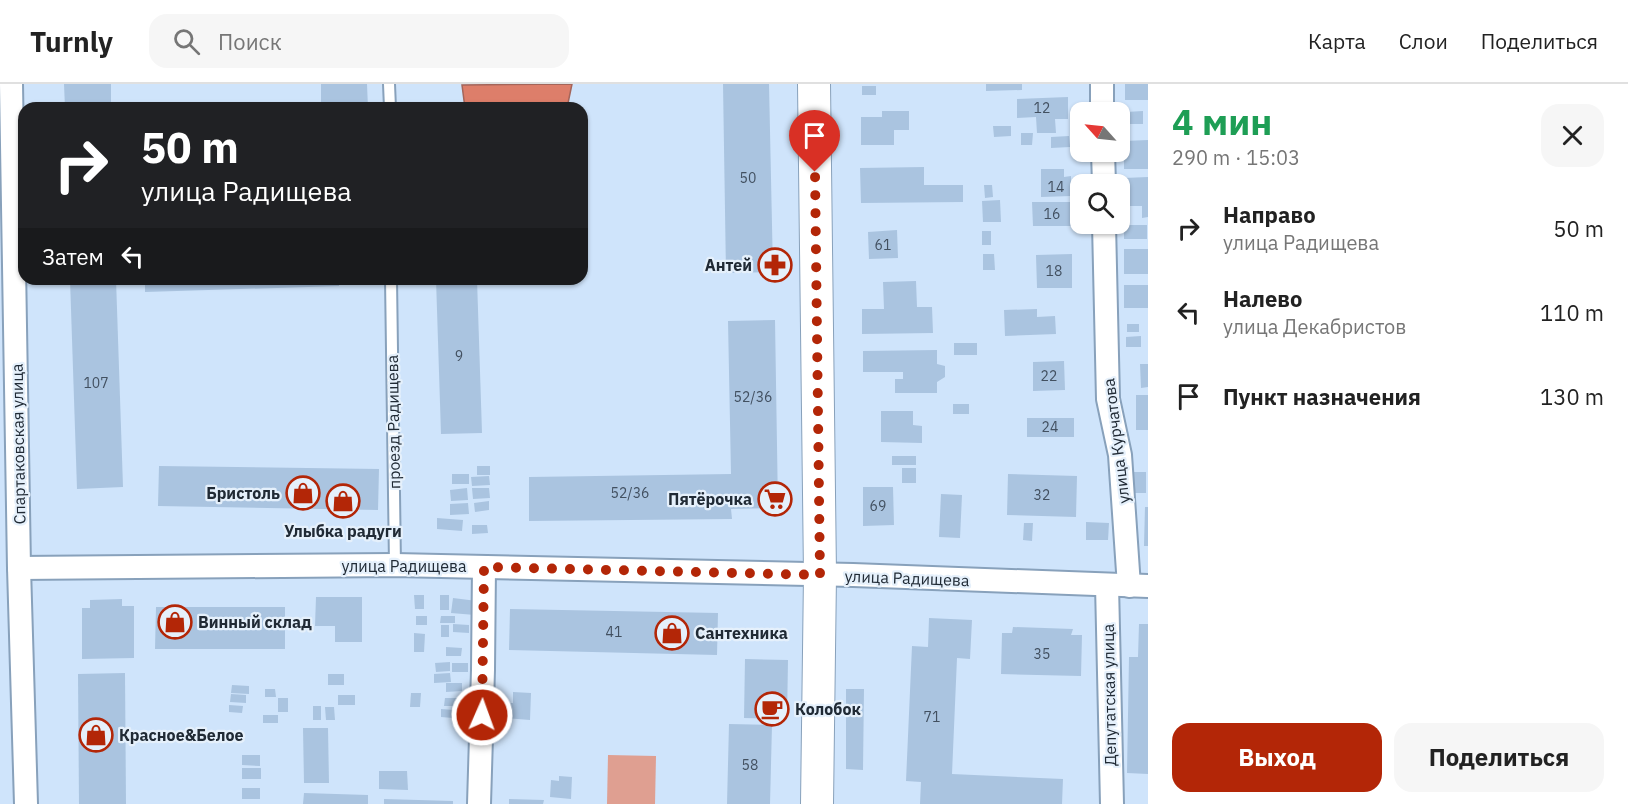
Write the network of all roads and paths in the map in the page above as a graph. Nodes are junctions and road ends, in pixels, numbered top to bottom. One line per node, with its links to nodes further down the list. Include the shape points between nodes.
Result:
1 (11, 84): 11 (street, Спартаковская улица)
2 (389, 84): 5 (lane)
3 (814, 84): 12 (street)
4 (1102, 84): 6 (street)
5 (390, 102)
6 (1102, 102)
7 (1104, 234): 14 (street, улица Курчатова, via 1108,399)
8 (391, 285): 9 (lane, проезд Радищева)
9 (395, 565): 10 (street, улица Радищева); 11 (street, улица Радищева)
10 (484, 567): 12 (street, улица Радищева); 16 (street)
11 (19, 568): 15 (street, Спартаковская улица)
12 (820, 575): 13 (street, улица Радищева); 17 (street)
13 (1107, 585): 14 (street, улица Радищева); 18 (street, Депутатская улица)
14 (1139, 586)
15 (26, 804)
16 (479, 804)
17 (817, 804)
18 (1112, 804)

